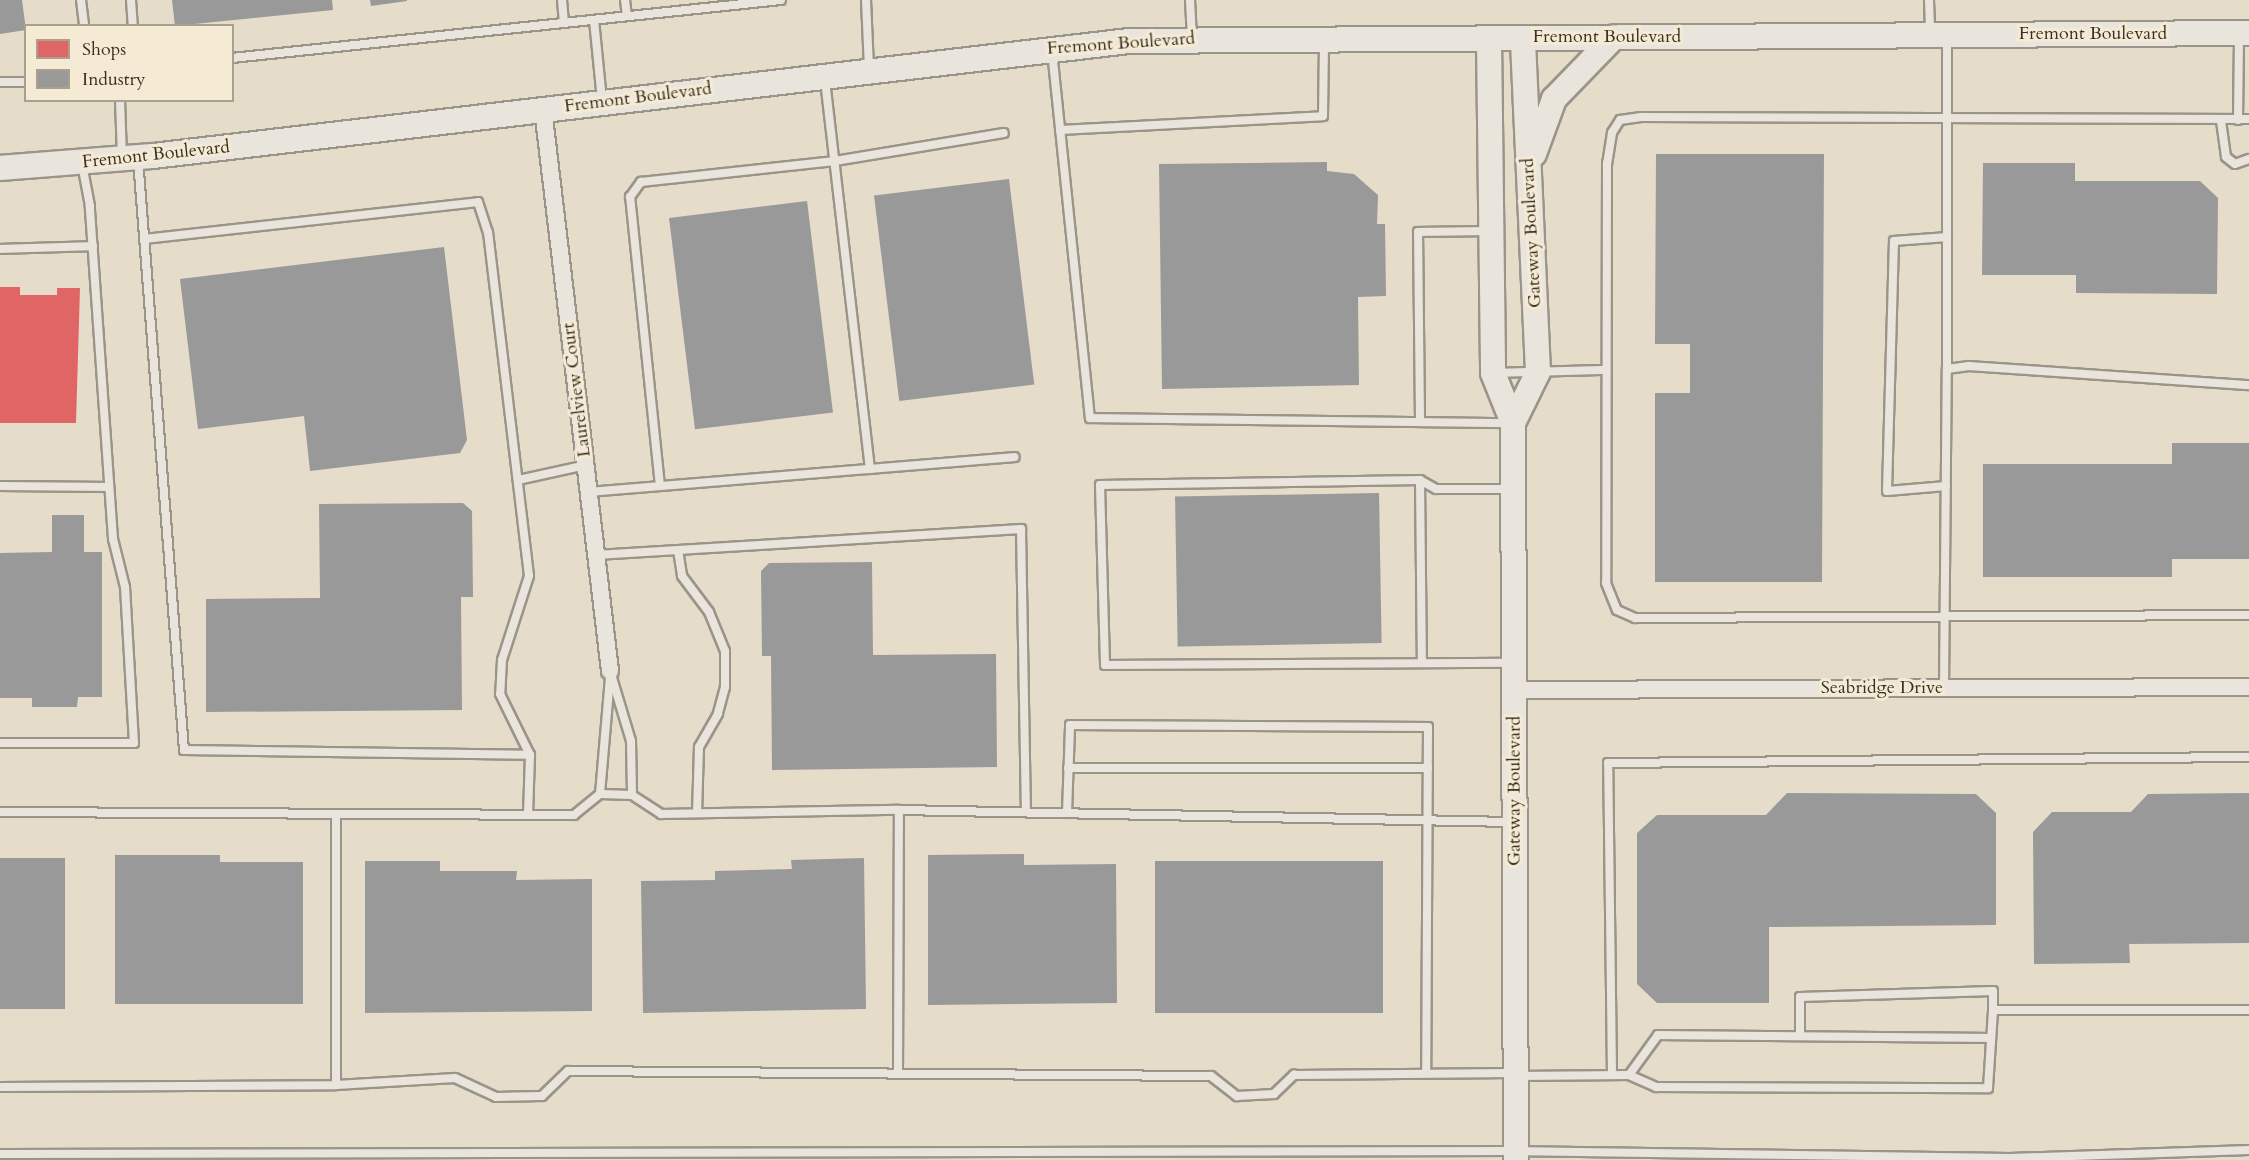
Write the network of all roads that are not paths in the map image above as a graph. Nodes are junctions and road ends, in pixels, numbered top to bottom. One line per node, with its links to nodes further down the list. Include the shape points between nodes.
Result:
1 (81, 0): 12 (lane)
2 (131, 0): 13 (lane)
3 (562, 0): 11 (lane)
4 (625, 0): 9 (lane)
5 (781, 0): 9 (lane)
6 (866, 0): 23 (lane)
7 (1190, 0): 20 (lane)
8 (1929, 0): 15 (lane)
9 (627, 16): 10 (lane)
10 (594, 20): 11 (lane); 28 (lane)
11 (564, 23): 22 (lane)
12 (84, 24)
13 (134, 24)
14 (2244, 33): 15 (main road, Fremont Boulevard); 32 (lane)
15 (1938, 35): 16 (main road, Fremont Boulevard); 30 (lane)
16 (1614, 37): 19 (main road, Fremont Boulevard); 41 (main road, via 1554,99)
17 (1324, 38): 18 (main road, Fremont Boulevard); 20 (main road, Fremont Boulevard); 34 (lane, via 1323,116)
18 (1489, 38): 19 (main road, Fremont Boulevard); 42 (main road, Gateway Boulevard)
19 (1523, 38): 41 (main road, Gateway Boulevard)
20 (1192, 39): 21 (main road, Fremont Boulevard)
21 (1052, 48): 23 (main road, Fremont Boulevard); 34 (lane)
22 (234, 58)
23 (869, 70): 24 (main road, Fremont Boulevard)
24 (825, 75): 28 (main road, Fremont Boulevard); 38 (lane)
25 (0, 82): 26 (lane)
26 (24, 82)
27 (120, 102): 36 (lane)
28 (602, 102): 29 (main road, Fremont Boulevard)
29 (543, 109): 36 (main road, Fremont Boulevard); 55 (street, Laurelview Court)
30 (1947, 117): 33 (lane); 43 (lane); 48 (lane, via 1620,120 1612,133 1607,163)
31 (2249, 119): 32 (lane)
32 (2238, 120): 33 (lane)
33 (2221, 121): 37 (lane, via 2226,157 2235,164)
34 (1060, 130): 52 (lane, via 1090,418)
35 (1004, 133): 38 (lane)
36 (130, 159): 39 (main road, Fremont Boulevard); 44 (lane)
37 (2249, 159)
38 (834, 161): 56 (lane); 60 (lane, via 641,182 630,197)
39 (82, 163): 40 (main road, Fremont Boulevard); 45 (lane)
40 (0, 168)
41 (1529, 171): 49 (main road, Gateway Boulevard)
42 (1493, 231): 50 (main road, Gateway Boulevard); 52 (lane, via 1418,232)
43 (1947, 237): 47 (lane); 61 (lane, via 1894,241 1887,491)
44 (144, 239): 57 (lane, via 478,202 488,232); 76 (lane, via 184,750)
45 (93, 246): 46 (lane); 62 (lane)
46 (0, 249)
47 (1947, 369): 51 (lane, via 1969,366); 61 (lane)
48 (1606, 370): 49 (lane); 68 (lane, via 1606,583 1617,610 1635,618)
49 (1538, 372): 50 (lane); 53 (main road, Gateway Boulevard)
50 (1493, 373): 53 (main road, Gateway Boulevard)
51 (2249, 385)
52 (1420, 420): 53 (lane)
53 (1513, 423): 63 (main road, Gateway Boulevard)
54 (1015, 457): 56 (lane)
55 (585, 465): 57 (lane); 64 (street, Laurelview Court)
56 (870, 469): 60 (lane)
57 (518, 480): 76 (lane, via 530,576 502,660 500,694)
58 (1420, 480): 63 (lane, via 1436,489); 69 (lane); 69 (lane, via 1100,485 1105,665)
59 (0, 486): 62 (lane)
60 (660, 486): 64 (lane)
61 (1946, 486): 68 (lane)
62 (109, 487): 75 (lane, via 113,539 125,587 134,742)
63 (1514, 489): 70 (main road, Gateway Boulevard)
64 (589, 492): 66 (street, Laurelview Court)
65 (678, 550): 66 (lane); 84 (lane, via 1021,529); 85 (lane, via 682,576 709,612 725,651 725,687 718,714 699,747)
66 (596, 555): 71 (street, Laurelview Court)
67 (2249, 615): 68 (lane)
68 (1944, 618): 73 (lane)
69 (1422, 663): 70 (lane)
70 (1514, 663): 74 (main road, Gateway Boulevard)
71 (610, 671): 80 (lane); 81 (lane, via 631,741)
72 (2249, 687): 73 (street, Seabridge Drive)
73 (1944, 688): 74 (street, Seabridge Drive)
74 (1514, 690): 90 (main road, Gateway Boulevard)
75 (0, 744)
76 (530, 755): 88 (lane)
77 (2249, 757): 98 (lane, via 1608,763)
78 (1068, 768): 79 (lane); 79 (lane, via 1070,725 1094,725 1428,727); 86 (lane)
79 (1428, 768): 89 (lane)
80 (600, 794): 81 (lane); 88 (lane, via 574,815)
81 (632, 795): 85 (lane, via 661,814)
82 (899, 810): 84 (lane); 85 (lane); 96 (lane)
83 (0, 812): 87 (lane)
84 (1026, 812): 86 (lane)
85 (697, 813)
86 (1066, 813): 89 (lane)
87 (336, 814): 88 (lane); 100 (lane)
88 (528, 815)
89 (1429, 820): 90 (lane); 95 (lane)
90 (1515, 822): 97 (main road, Gateway Boulevard)
91 (1993, 1010): 92 (lane); 93 (lane, via 1993,991 1800,997); 94 (lane)
92 (2249, 1010)
93 (1800, 1035): 94 (lane); 99 (lane, via 1658,1035)
94 (1991, 1038): 99 (lane, via 1988,1088 1656,1087)
95 (1426, 1073): 96 (lane, via 1294,1075 1274,1094 1237,1096 1211,1076); 97 (lane)
96 (898, 1074): 100 (lane, via 568,1071 542,1096 496,1097 455,1078)
97 (1516, 1074): 98 (lane); 106 (main road, Gateway Boulevard)
98 (1612, 1075): 99 (lane)
99 (1629, 1075)
100 (336, 1085): 101 (lane)
101 (0, 1087)
102 (2249, 1149): 115 (lane, via 2010,1158)
103 (0, 1154): 107 (lane)
104 (1012, 1156): 105 (lane); 113 (lane)
105 (1423, 1156): 106 (lane)
106 (1516, 1156): 114 (lane)
107 (22, 1157): 108 (lane)
108 (115, 1157): 109 (lane)
109 (381, 1157): 110 (lane)
110 (431, 1157): 111 (lane)
111 (828, 1157): 112 (lane)
112 (894, 1157): 113 (lane)
113 (954, 1157)
114 (1612, 1157): 115 (lane)
115 (1667, 1157)

